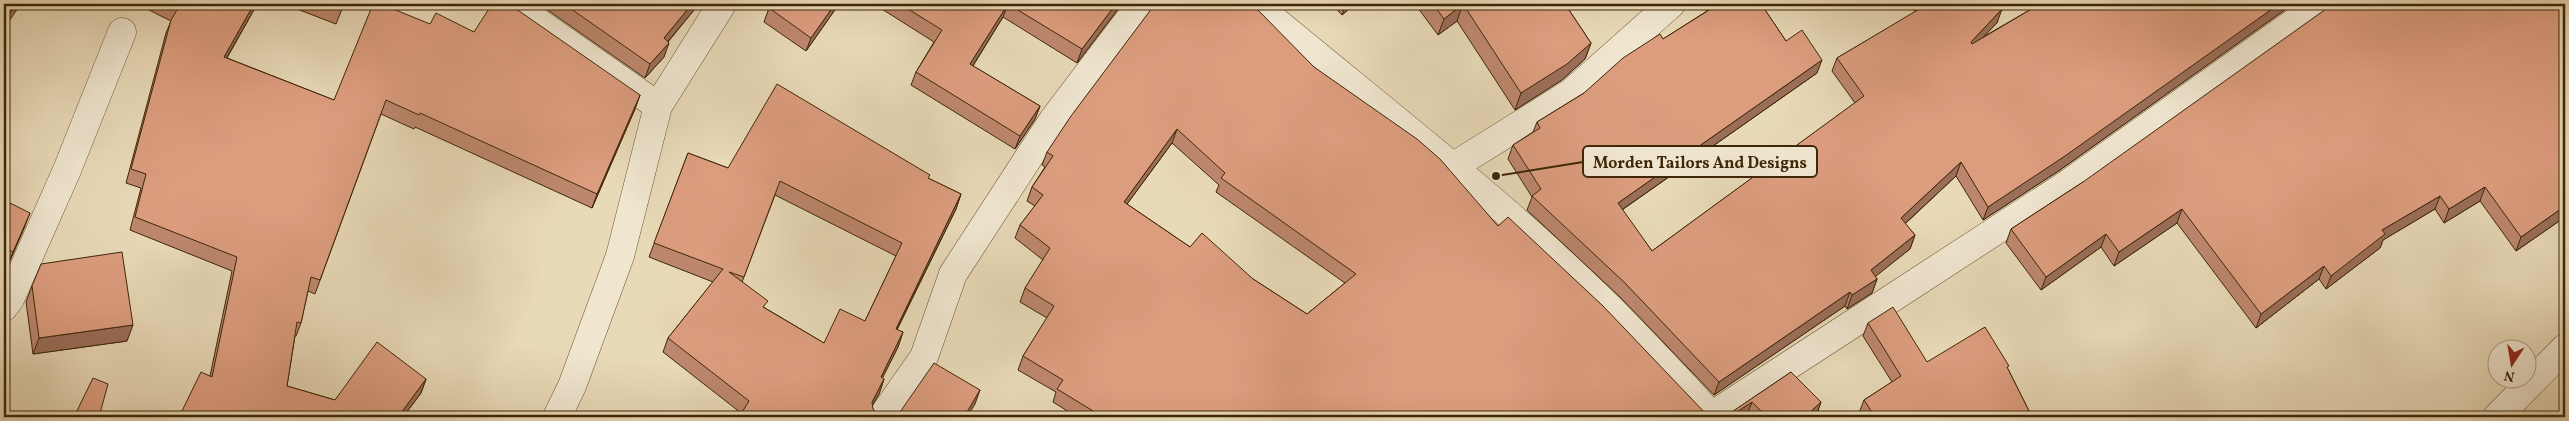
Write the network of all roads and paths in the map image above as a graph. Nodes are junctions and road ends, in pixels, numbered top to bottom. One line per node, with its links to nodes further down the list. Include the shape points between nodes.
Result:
1 (512, 4): 8 (street)
2 (722, 4): 8 (street)
3 (1141, 4): 14 (street, via 1053,120 953,274 924,358)
4 (1255, 4): 9 (street)
5 (1671, 4): 9 (street, via 1571,93)
6 (2320, 4): 12 (street, via 2069,183)
7 (122, 32): 10 (street, via 67,170)
8 (658, 106): 13 (street, via 620,256 572,386)
9 (1454, 166): 12 (street, via 1609,305)
10 (4, 307)
11 (2565, 348): 15 (street)
12 (1712, 416)
13 (557, 417)
14 (882, 417)
15 (2497, 417)

